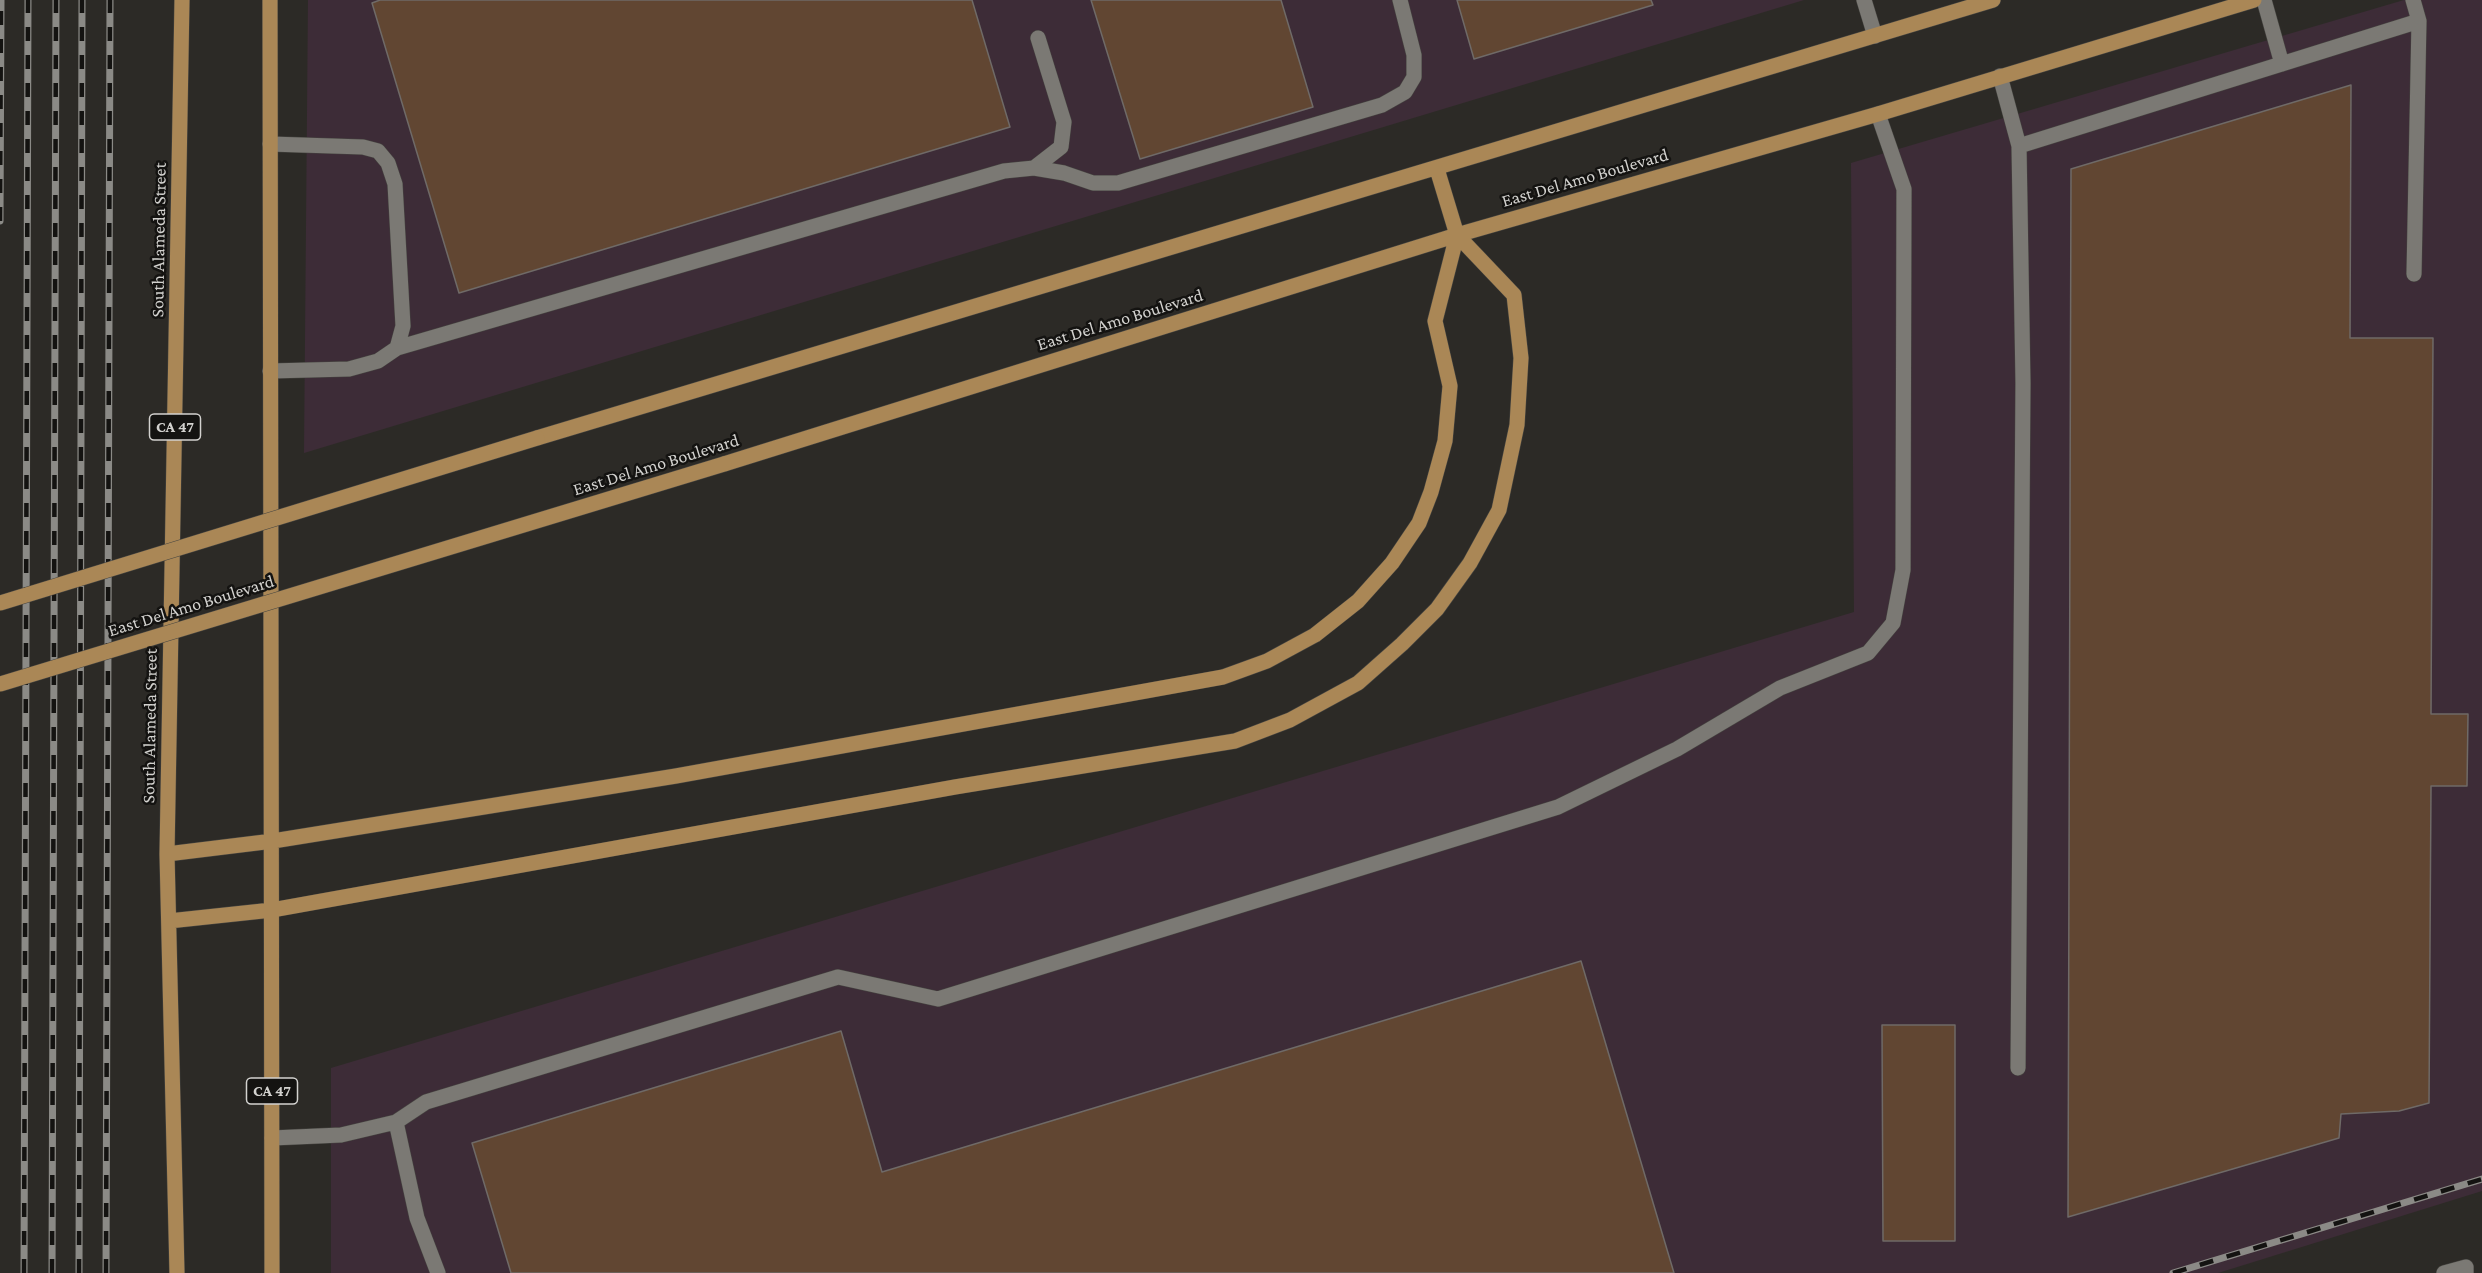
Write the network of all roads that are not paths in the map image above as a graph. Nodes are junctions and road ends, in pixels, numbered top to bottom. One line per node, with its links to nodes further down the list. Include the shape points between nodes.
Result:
1 (182, 0): 26 (main road, South Alameda Street / CA 47)
2 (270, 0): 15 (main road, CA 47)
3 (1400, 0): 17 (lane, via 1414,55 1414,77 1405,92 1382,105 1118,183 1093,183)
4 (1864, 0): 10 (lane)
5 (1993, 0): 10 (main road)
6 (2254, 0): 13 (main road, East Del Amo Boulevard)
7 (2264, 0): 12 (lane)
8 (2413, 0): 9 (lane)
9 (2419, 21): 12 (lane); 20 (lane)
10 (1875, 36): 18 (main road)
11 (1038, 38): 17 (lane, via 1064,122 1061,147)
12 (2282, 64): 16 (lane)
13 (2000, 76): 14 (main road, East Del Amo Boulevard); 16 (lane)
14 (1878, 114): 19 (main road, East Del Amo Boulevard); 30 (lane, via 1904,189 1903,570 1893,623 1868,653 1780,688 1677,749 1558,807 938,999 838,977 426,1102)
15 (270, 144): 21 (lane, via 363,147 378,151 388,163 395,184 403,326); 22 (main road, CA 47)
16 (2019, 146): 29 (lane, via 2023,383)
17 (1034, 168): 21 (lane, via 1004,171)
18 (1437, 169): 19 (main road); 23 (main road, bridge)
19 (1457, 235): 24 (main road, East Del Amo Boulevard, bridge); 25 (main road, via 1435,321 1450,386 1445,441 1419,523 1392,563 1358,601 1316,635 1267,661 1223,677 909,734); 27 (main road, via 1514,295 1521,358 1517,425 1509,470 1499,510 1470,564 1437,609 1358,683 1290,720 1235,741 955,787)
20 (2414, 274)
21 (397, 348): 22 (lane, via 378,361 349,369)
22 (270, 371): 25 (main road, CA 47)
23 (0, 603)
24 (0, 684)
25 (273, 841): 26 (main road); 27 (main road, CA 47)
26 (167, 854): 28 (main road, South Alameda Street / CA 47)
27 (272, 910): 28 (main road); 31 (main road, CA 47)
28 (169, 921): 32 (main road, South Alameda Street / CA 47)
29 (2018, 1068)
30 (396, 1122): 31 (lane, via 341,1135); 34 (lane, via 417,1218)
31 (272, 1138): 33 (main road, CA 47)
32 (177, 1273)
33 (272, 1273)
34 (438, 1273)
35 (2444, 1273): 36 (lane, via 2466,1267)
36 (2466, 1273)

